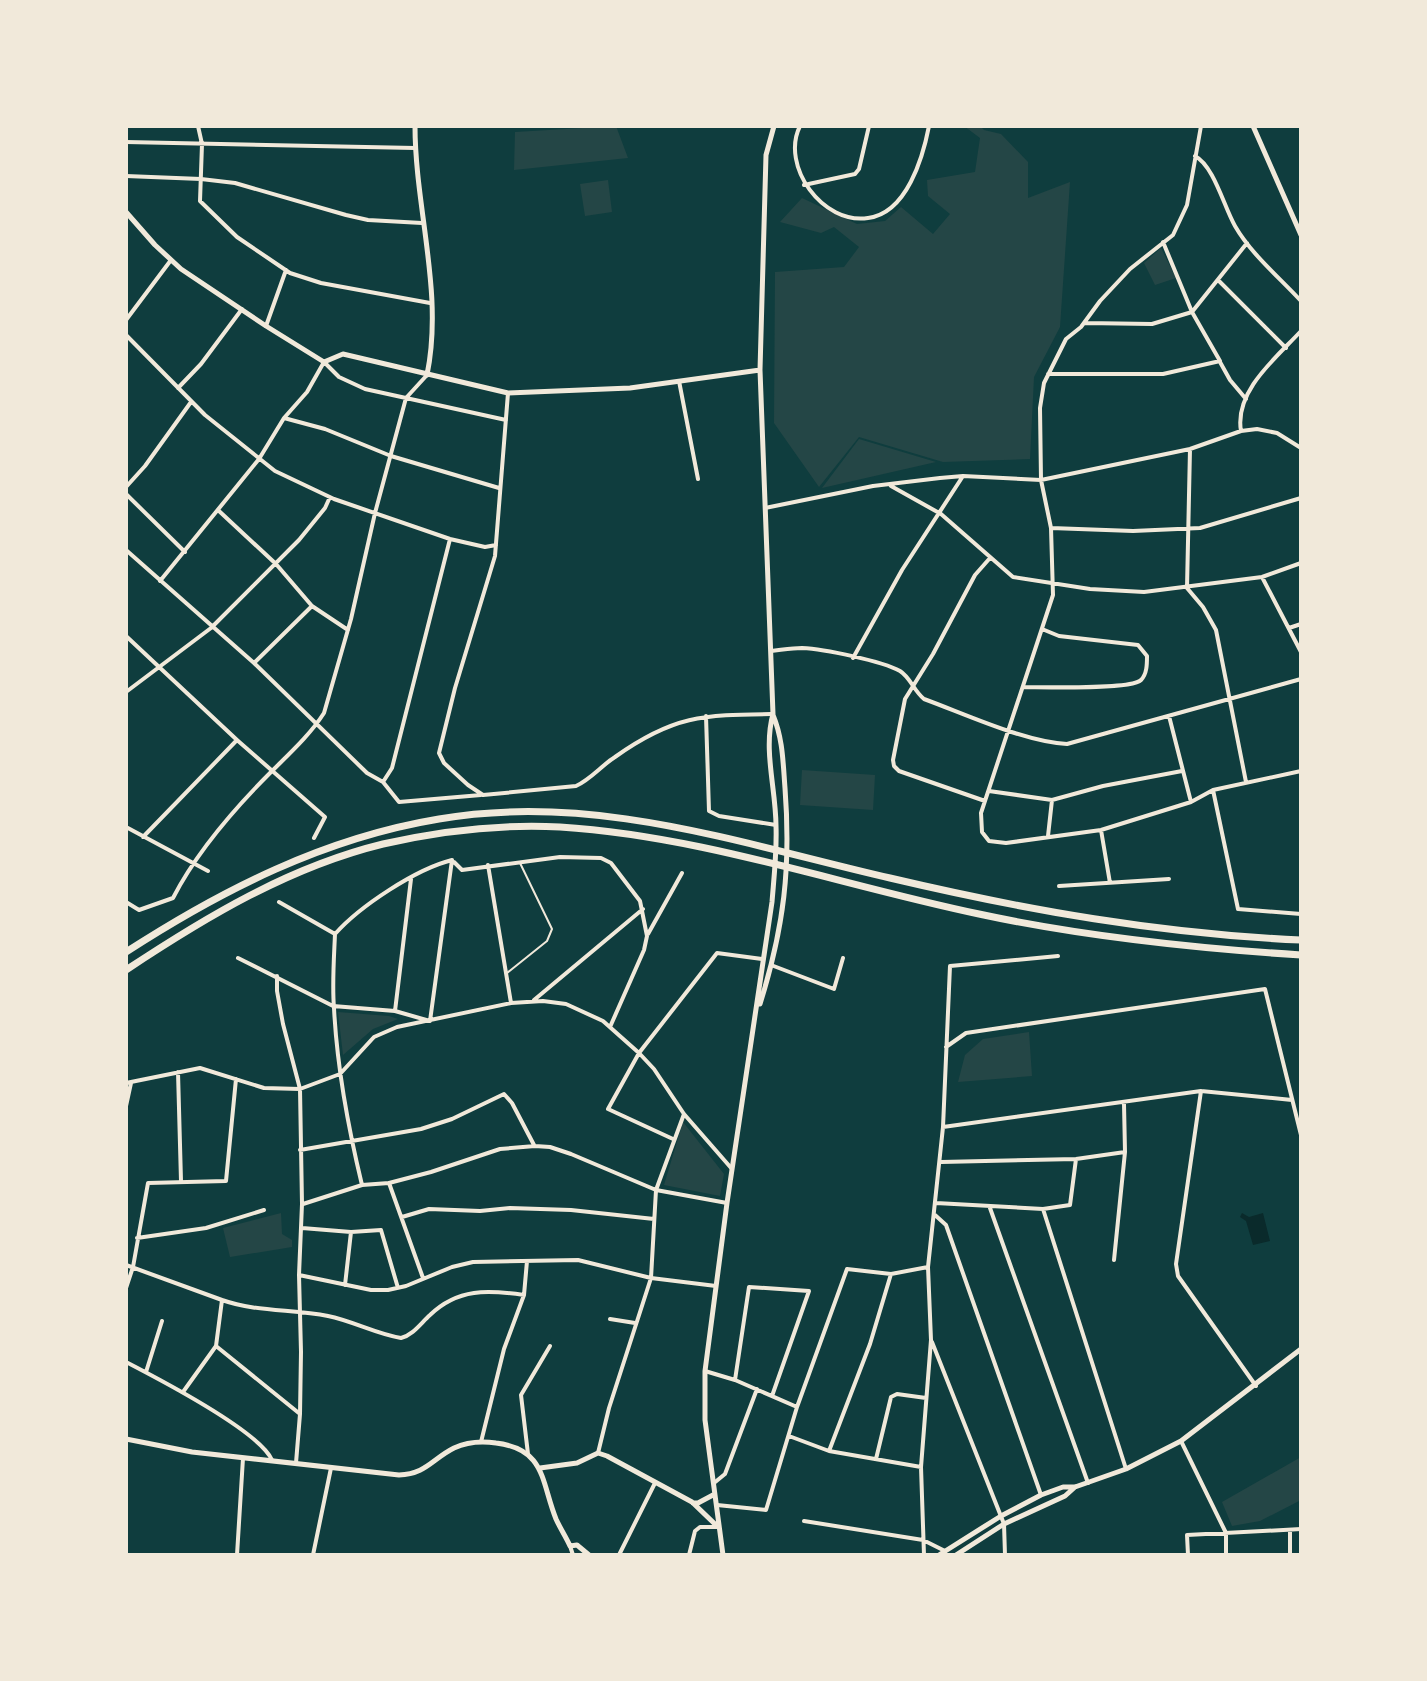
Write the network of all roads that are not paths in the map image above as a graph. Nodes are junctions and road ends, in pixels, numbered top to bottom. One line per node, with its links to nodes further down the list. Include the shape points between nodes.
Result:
1 (198, 126): 10 (street)
2 (415, 126): 11 (street)
3 (774, 126): 36 (street, via 766,155)
4 (800, 126): 15 (street, via 795,145)
5 (869, 126): 15 (street, via 855,174)
6 (929, 126): 15 (street, via 922,160 905,192 868,218 828,207)
7 (1201, 126): 12 (street)
8 (1253, 126): 18 (street)
9 (126, 142): 10 (street)
10 (202, 144): 11 (street); 14 (street)
11 (415, 148): 17 (street)
12 (1195, 156): 19 (street, via 1187,205 1173,235); 20 (street)
13 (126, 176): 14 (street)
14 (201, 179): 17 (street, via 357,217); 22 (street, via 204,207)
15 (804, 185)
16 (126, 212): 21 (street)
17 (422, 223): 25 (street)
18 (1300, 232)
19 (1163, 242): 27 (street); 29 (street, via 1130,269)
20 (1247, 243): 23 (street); 24 (street)
21 (171, 260): 26 (street); 28 (street)
22 (286, 270): 25 (street, via 321,283); 30 (street)
23 (1218, 280): 27 (street); 33 (street)
24 (1301, 301)
25 (430, 303): 38 (street)
26 (242, 308): 30 (street); 40 (street)
27 (1192, 312): 29 (street, via 1152,324); 34 (street)
28 (126, 320)
29 (1084, 323): 37 (street, via 1066,339)
30 (266, 326): 35 (street)
31 (1301, 331): 33 (street)
32 (126, 335): 40 (street)
33 (1286, 348): 43 (street)
34 (1220, 361): 37 (street, via 1163,374); 43 (street)
35 (324, 362): 38 (street, via 343,354); 42 (street, via 353,385); 45 (street)
36 (760, 370): 39 (street); 61 (street)
37 (1048, 374): 54 (street, via 1040,408)
38 (427, 375): 41 (street); 42 (street)
39 (679, 381): 41 (street); 53 (street)
40 (178, 388): 44 (street)
41 (508, 393): 46 (street)
42 (406, 398): 46 (street); 50 (street)
43 (1246, 399): 47 (street)
44 (191, 402): 51 (street); 56 (street)
45 (284, 418): 50 (street); 51 (street)
46 (506, 420): 57 (street)
47 (1241, 431): 48 (street, via 1277,433); 49 (street)
48 (1301, 448)
49 (1190, 449): 54 (street); 66 (street)
50 (391, 456): 57 (street); 64 (street)
51 (259, 459): 59 (street); 62 (street)
52 (963, 476): 54 (street); 55 (street); 63 (street)
53 (698, 479)
54 (1041, 480): 65 (street)
55 (888, 484): 61 (street); 63 (street)
56 (126, 487)
57 (499, 488): 68 (street)
58 (126, 494): 70 (street)
59 (330, 497): 64 (street); 73 (street)
60 (1301, 498): 66 (street)
61 (765, 508): 85 (street)
62 (219, 511): 70 (street); 73 (street)
63 (938, 512): 71 (street); 87 (street)
64 (375, 513): 67 (street); 83 (street)
65 (1051, 528): 66 (street); 76 (street)
66 (1188, 529): 77 (street)
67 (450, 539): 68 (street); 104 (street, via 392,768)
68 (496, 545): 108 (street, via 439,753)
69 (126, 550): 75 (street)
70 (185, 552): 75 (street)
71 (990, 558): 76 (street, via 1013,577); 91 (street, via 975,575)
72 (1301, 563): 74 (street)
73 (276, 564): 78 (street); 80 (street)
74 (1262, 577): 77 (street); 81 (street)
75 (160, 581): 80 (street)
76 (1054, 583): 77 (street, via 1144,592); 82 (street)
77 (1187, 588): 94 (street, via 1216,630)
78 (312, 606): 83 (street); 88 (street)
79 (1301, 624): 81 (street)
80 (211, 628): 88 (street); 89 (street)
81 (1289, 628): 86 (street)
82 (1042, 629): 92 (street); 92 (street, via 1059,636 1138,645 1147,656 1143,678 1119,685)
83 (348, 630): 98 (street)
84 (126, 636): 89 (street)
85 (771, 651): 87 (street, via 802,648); 95 (street)
86 (1301, 652)
87 (853, 658): 91 (street, via 899,671)
88 (254, 663): 98 (street)
89 (159, 668): 93 (street); 100 (street)
90 (1301, 679): 94 (street)
91 (912, 687): 99 (street, via 924,699); 110 (street, via 905,699 894,766)
92 (1023, 687): 99 (street)
93 (126, 692)
94 (1229, 697): 97 (street); 105 (street)
95 (773, 714): 96 (street); 112 (street, via 768,731); 141 (street, via 781,734 789,858)
96 (706, 716): 108 (street, via 647,736 576,786); 112 (street, via 709,811)
97 (1169, 716): 99 (street, via 1067,744); 102 (street)
98 (317, 724): 101 (street); 104 (street)
99 (1009, 729): 107 (street)
100 (237, 740): 101 (street); 116 (street)
101 (272, 771): 117 (street, via 325,817); 120 (street)
102 (1182, 771): 109 (street); 111 (street)
103 (1301, 771): 105 (street)
104 (383, 782): 108 (street, via 399,802)
105 (1246, 782): 106 (street)
106 (1213, 790): 111 (street); 131 (street, via 1238,909)
107 (989, 791): 109 (street); 110 (street)
108 (483, 795)
109 (1052, 800): 115 (street)
110 (985, 801): 115 (street, via 980,823 989,841)
111 (1191, 802): 114 (street)
112 (776, 825): 140 (street, via 772,902)
113 (126, 827): 116 (street)
114 (1101, 830): 115 (street); 126 (street)
115 (1048, 836)
116 (143, 837): 120 (street)
117 (314, 838)
118 (452, 860): 121 (street, via 462,870); 124 (street); 150 (street)
119 (520, 862): 121 (street); 130 (street, via 601,858 621,874); 143 (lane, via 552,929 547,941)
120 (191, 863): 122 (street); 128 (street, via 173,898 139,910)
121 (488, 865): 143 (street)
122 (208, 871)
123 (682, 873): 133 (street)
124 (411, 878): 132 (street, via 354,914); 148 (street)
125 (1169, 879): 126 (street)
126 (1110, 883): 127 (street)
127 (1059, 886)
128 (126, 902)
129 (279, 902): 132 (street)
130 (643, 909): 133 (street); 145 (street)
131 (1301, 914)
132 (335, 934): 147 (street)
133 (647, 936): 151 (street)
134 (1301, 940): 135 (highway, via 1100,921 964,895 681,827 602,816 504,812 441,818 308,853 227,891)
135 (126, 951)
136 (1301, 955): 142 (highway, via 1093,936 666,840 558,827 429,836 348,854 270,885 197,923)
137 (1058, 956): 152 (street, via 950,966)
138 (238, 958): 144 (street)
139 (843, 958): 141 (street, via 834,989)
140 (762, 959): 149 (street); 153 (street, via 717,953)
141 (771, 965): 149 (street)
142 (126, 970)
143 (506, 974): 146 (street)
144 (277, 976): 147 (street); 158 (street)
145 (533, 1002): 146 (street); 151 (street, via 566,1004)
146 (511, 1003): 150 (street)
147 (333, 1006): 148 (street); 155 (street)
148 (395, 1011): 150 (street)
149 (758, 1011): 173 (street)
150 (430, 1021): 155 (street, via 374,1037)
151 (610, 1027): 153 (street)
152 (946, 1047): 160 (street, via 966,1033 1265,989); 164 (street)
153 (639, 1053): 163 (street); 166 (street, via 608,1109)
154 (178, 1071): 156 (street, via 200,1068); 157 (street); 174 (street)
155 (340, 1074): 158 (street); 167 (street)
156 (236, 1079): 158 (street, via 264,1088); 174 (street, via 226,1181)
157 (128, 1083): 162 (street)
158 (300, 1089): 169 (street)
159 (1201, 1091): 160 (street); 161 (street); 217 (street, via 1178,1276)
160 (1292, 1100): 165 (street)
161 (1124, 1104): 164 (street); 170 (street)
162 (126, 1106)
163 (684, 1114): 166 (street); 173 (street)
164 (943, 1127): 172 (street)
165 (1301, 1135)
166 (673, 1139): 177 (street)
167 (352, 1142): 168 (street, via 452,1119 504,1094); 169 (street); 176 (street)
168 (535, 1146): 175 (street, via 500,1149); 177 (street, via 571,1154)
169 (300, 1150): 180 (street)
170 (1125, 1152): 171 (street); 190 (street)
171 (1076, 1159): 172 (street); 182 (street, via 1070,1205)
172 (941, 1162): 179 (street)
173 (733, 1171): 178 (street)
174 (181, 1181): 189 (street, via 148,1183)
175 (389, 1183): 176 (street); 185 (street)
176 (362, 1185): 180 (street)
177 (656, 1190): 178 (street); 186 (street)
178 (727, 1203): 200 (street)
179 (936, 1203): 181 (street); 184 (street)
180 (302, 1204): 187 (street)
181 (990, 1208): 182 (street); 240 (street)
182 (1043, 1209): 238 (street)
183 (264, 1210): 189 (street, via 206,1228)
184 (934, 1215): 194 (street); 244 (street, via 946,1225)
185 (402, 1217): 186 (street, via 429,1209 510,1208); 197 (street)
186 (654, 1219): 198 (street)
187 (302, 1228): 188 (street); 196 (street)
188 (351, 1232): 199 (street); 202 (street, via 381,1230)
189 (137, 1238): 193 (street)
190 (1114, 1260)
191 (527, 1261): 197 (street, via 473,1262); 198 (street, via 578,1260); 203 (street)
192 (126, 1265): 193 (street)
193 (133, 1267): 201 (street); 204 (street)
194 (928, 1267): 195 (street); 209 (street)
195 (891, 1274): 222 (street, via 847,1269); 228 (street)
196 (299, 1275): 199 (street); 205 (street)
197 (423, 1278): 202 (street)
198 (651, 1278): 200 (street); 208 (street)
199 (345, 1285): 202 (street)
200 (716, 1286): 214 (street)
201 (126, 1288)
202 (398, 1288)
203 (524, 1295): 205 (street, via 466,1293 401,1338); 227 (street, via 504,1349)
204 (222, 1300): 205 (street, via 242,1307); 210 (street)
205 (300, 1311): 223 (street)
206 (610, 1319): 208 (street)
207 (162, 1321): 215 (street)
208 (635, 1323): 229 (street)
209 (931, 1340): 221 (street); 247 (street)
210 (216, 1346): 219 (street); 223 (street)
211 (550, 1346): 230 (street, via 521,1395)
212 (1301, 1349): 217 (street)
213 (126, 1362): 215 (street)
214 (705, 1371): 216 (street); 241 (street)
215 (146, 1372): 219 (street)
216 (735, 1380): 218 (street); 220 (street, via 749,1287 809,1291)
217 (1256, 1386): 226 (street)
218 (757, 1389): 220 (street); 241 (street, via 725,1474)
219 (183, 1392): 233 (street, via 259,1445)
220 (772, 1396): 222 (street)
221 (926, 1398): 232 (street, via 891,1397); 235 (street)
222 (797, 1407): 224 (street)
223 (300, 1414): 234 (street)
224 (789, 1436): 228 (street); 246 (street, via 766,1510)
225 (126, 1439): 231 (street)
226 (1181, 1441): 238 (street); 253 (street)
227 (481, 1442): 230 (street); 236 (street, via 457,1446 416,1474)
228 (829, 1451): 232 (street)
229 (598, 1453): 237 (street, via 577,1463); 239 (street)
230 (528, 1454): 237 (street)
231 (243, 1458): 233 (street); 257 (street)
232 (876, 1459): 235 (street)
233 (272, 1460): 234 (street)
234 (296, 1463): 236 (street)
235 (921, 1467): 254 (street)
236 (331, 1468): 258 (street)
237 (540, 1468): 255 (street)
238 (1126, 1469): 240 (street)
239 (656, 1481): 245 (street); 261 (street)
240 (1088, 1483): 242 (street)
241 (712, 1484): 243 (street)
242 (1075, 1487): 244 (street); 249 (street)
243 (714, 1495): 245 (street); 246 (street)
244 (1041, 1495): 247 (street)
245 (692, 1502): 250 (street)
246 (715, 1504): 250 (street)
247 (1001, 1516): 249 (street); 256 (street)
248 (804, 1521): 254 (street)
249 (1004, 1524): 265 (street); 266 (street)
250 (718, 1527): 262 (street, via 695,1531); 263 (street)
251 (1301, 1529): 252 (street)
252 (1290, 1532): 253 (street); 269 (street)
253 (1226, 1533): 267 (street, via 1187,1535); 268 (street)
254 (923, 1540): 256 (street); 264 (street)
255 (570, 1546): 259 (street); 260 (street)
256 (942, 1553)
257 (237, 1555)
258 (313, 1555)
259 (573, 1555)
260 (589, 1555)
261 (619, 1555)
262 (689, 1555)
263 (723, 1555)
264 (924, 1555)
265 (956, 1555)
266 (1005, 1555)
267 (1188, 1555)
268 (1226, 1555)
269 (1290, 1555)

